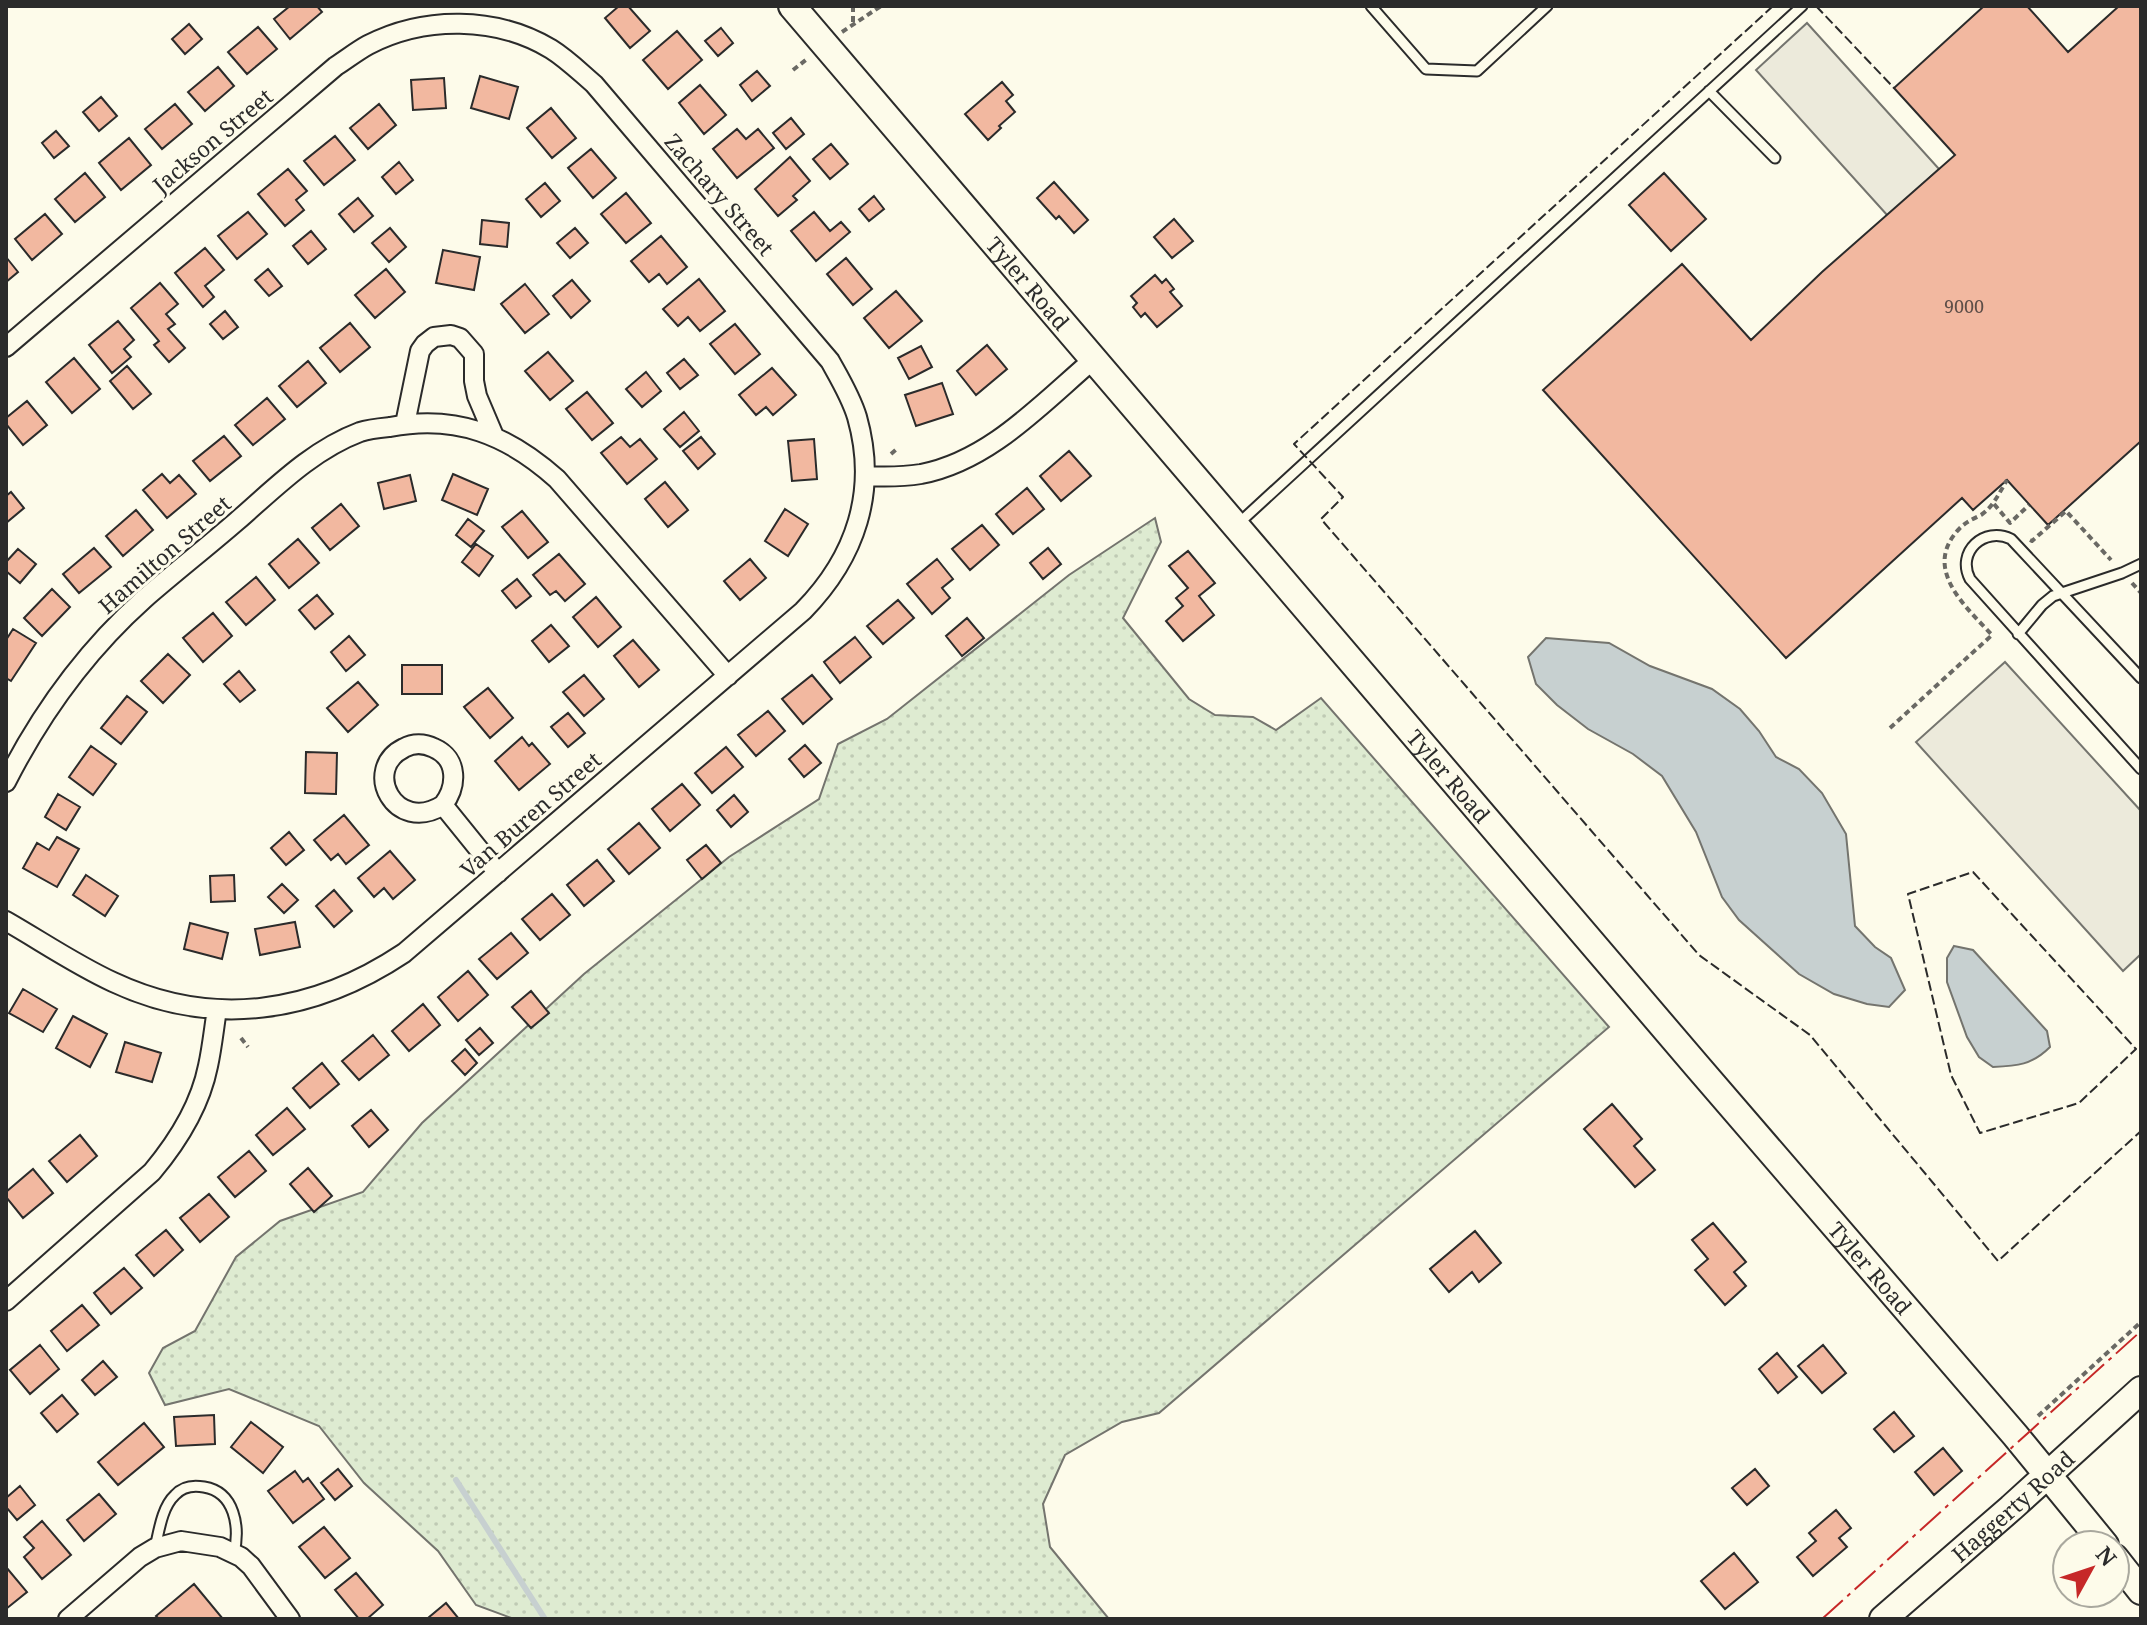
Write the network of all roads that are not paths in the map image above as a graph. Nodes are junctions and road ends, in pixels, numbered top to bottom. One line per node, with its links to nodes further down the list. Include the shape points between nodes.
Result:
1 (1371, 6): 2 (lane, via 1426,69 1477,71)
2 (1547, 6)
3 (1802, 6): 6 (lane)
4 (795, 7): 9 (street, Tyler Road)
5 (459, 14): 8 (street, Jackson Street, via 393,34 336,66); 12 (street, Zachary Street, via 531,39 594,84 830,361 857,417)
6 (1709, 91): 7 (lane); 13 (lane)
7 (1775, 158)
8 (6, 347)
9 (1094, 359): 12 (street, via 973,456 921,474); 13 (street, Tyler Road)
10 (405, 424): 11 (street, Hamilton Street, via 440,423); 11 (street, via 420,351 434,337 451,335 474,354 477,396); 20 (street, Hamilton Street, via 361,432 330,447 145,598 59,693)
11 (494, 436): 17 (street, Hamilton Street, via 557,479)
12 (865, 476): 17 (street, Van Buren Street, via 856,528 831,579 803,611)
13 (1236, 525): 27 (street, Tyler Road)
14 (2141, 564): 15 (lane)
15 (2063, 593): 16 (lane, via 2042,605); 16 (lane, via 2011,539 1995,535 1975,543 1966,572); 18 (lane)
16 (2018, 634): 19 (lane)
17 (728, 676): 22 (street, Van Buren Street)
18 (2141, 678)
19 (2141, 769)
20 (6, 782)
21 (443, 805): 22 (street)
22 (498, 873): 24 (street, Van Buren Street, via 404,953 358,980 285,1005)
23 (6, 921): 24 (street, Van Buren Street, via 136,992)
24 (217, 1009): 25 (street, via 208,1068 196,1103 166,1155)
25 (6, 1301)
26 (2141, 1390): 27 (street, Haggerty Road)
27 (2048, 1474): 28 (street, Tyler Road); 33 (street, Haggerty Road)
28 (2092, 1529)
29 (155, 1548): 30 (street, via 200,1542); 30 (lane, via 173,1496 198,1486 220,1493 230,1504 238,1536); 31 (street)
30 (234, 1553): 32 (street, via 251,1566)
31 (68, 1619)
32 (290, 1619)
33 (1883, 1619)

